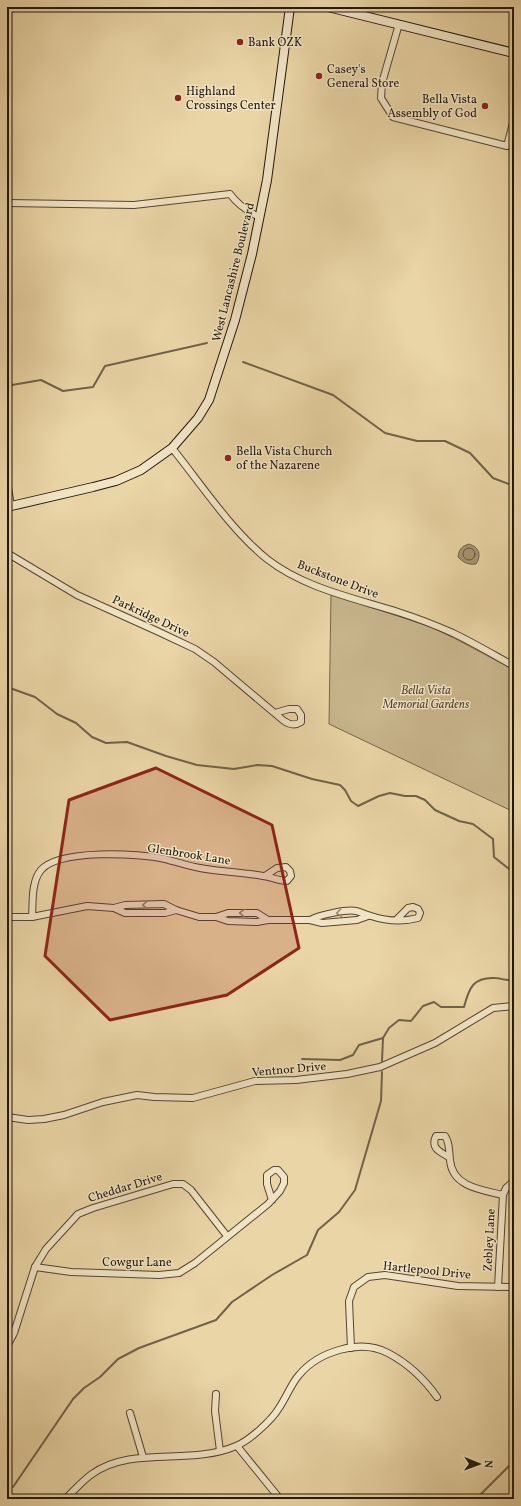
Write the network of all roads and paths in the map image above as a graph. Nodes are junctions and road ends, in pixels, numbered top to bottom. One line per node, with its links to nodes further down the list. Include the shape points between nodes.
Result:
1 (13, 7): 4 (main road)
2 (290, 7): 9 (main road, West Lancashire Boulevard, via 267,180)
3 (328, 7): 5 (main road)
4 (7, 9)
5 (399, 24): 6 (main road); 7 (street, via 382,83 381,98 393,117 507,146)
6 (514, 53)
7 (514, 119)
8 (7, 203): 9 (street, via 134,206 230,194 247,211)
9 (259, 216): 10 (main road, West Lancashire Boulevard, via 235,320 209,400 198,418)
10 (172, 448): 12 (main road, West Lancashire Boulevard, via 141,470 116,481); 14 (street, Buckstone Drive, via 224,515 267,559 283,570 317,586 399,612 453,633)
11 (7, 484): 12 (street)
12 (9, 507)
13 (7, 553): 15 (street, Parkridge Drive, via 77,595 195,650 214,662)
14 (514, 666)
15 (275, 714)
16 (265, 876): 19 (street, Glenbrook Lane, via 200,868 164,859 83,855 49,864 40,871 35,883)
17 (368, 916): 20 (street, via 357,920 322,923); 20 (street, one-way to 20, via 356,911 320,915); 21 (street)
18 (7, 917): 19 (street)
19 (32, 917): 20 (street, via 87,906 114,908 125,905 164,904 198,917 216,917 228,921)
20 (310, 920)
21 (396, 920)
22 (514, 1006): 23 (street, Ventnor Drive, via 493,1008 435,1043 380,1067 348,1074 296,1080 255,1081 193,1098 154,1098 137,1095 44,1119)
23 (7, 1117)
24 (449, 1157): 26 (street, Zebley Lane, via 450,1169 460,1180 469,1186)
25 (514, 1181): 26 (street)
26 (503, 1195): 30 (street, Zebley Lane)
27 (272, 1200): 28 (street)
28 (227, 1236): 29 (street, Cowgur Lane, via 179,1273 71,1272); 29 (street, Cheddar Drive, via 191,1190 183,1184 173,1184 78,1214 46,1248)
29 (35, 1267): 32 (street, Cheddar Drive, via 14,1333)
30 (498, 1287): 31 (street, Hartlepool Drive); 33 (street, Hartlepool Drive, via 458,1286 385,1275 368,1277 354,1287 349,1301)
31 (514, 1287)
32 (7, 1346)
33 (351, 1348): 35 (street, via 371,1348 387,1352 428,1384); 37 (street, via 325,1354 310,1364 298,1375 278,1410 264,1426)
34 (216, 1394): 38 (street, via 215,1411)
35 (437, 1397)
36 (130, 1413): 39 (street)
37 (237, 1446): 38 (street); 41 (street)
38 (220, 1451): 39 (street, via 187,1456)
39 (143, 1457): 40 (street, via 112,1464 92,1474)
40 (65, 1499)
41 (280, 1499)

